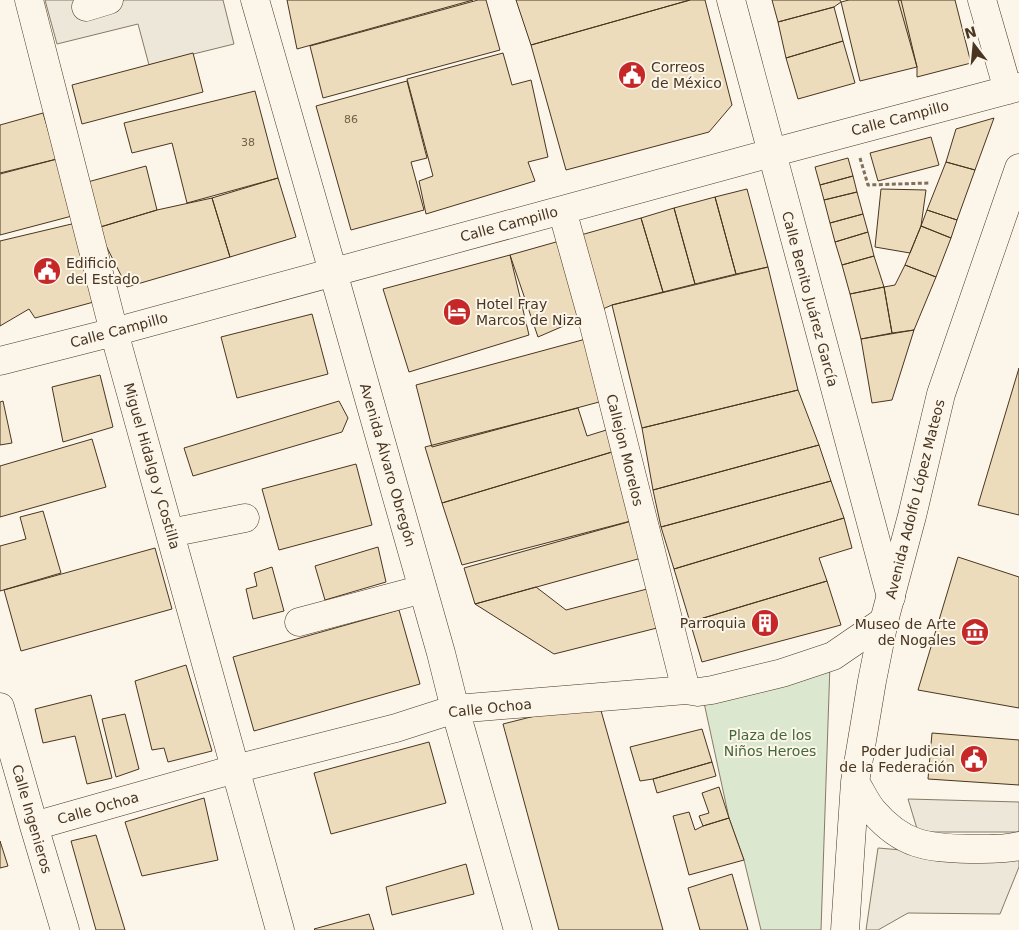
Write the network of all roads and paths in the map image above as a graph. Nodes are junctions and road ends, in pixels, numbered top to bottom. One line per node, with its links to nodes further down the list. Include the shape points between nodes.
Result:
1 (29, 0): 12 (main road, Miguel Hidalgo y Costilla)
2 (255, 0): 11 (main road, Avenida Álvaro Obregón)
3 (731, 0): 7 (main road, Calle Benito Juárez García)
4 (982, 0): 5 (main road)
5 (1014, 88): 6 (main road, Calle Campillo)
6 (852, 131): 7 (main road, Calle Campillo); 9 (path, via 868,185)
7 (771, 153): 10 (main road, Calle Campillo); 17 (main road, Calle Benito Juárez García)
8 (1019, 168): 17 (main road, Avenida Adolfo López Mateos, via 941,394)
9 (930, 183)
10 (562, 210): 11 (main road, Calle Campillo); 19 (main road, Callejon Morelos)
11 (333, 272): 12 (main road, Calle Campillo); 16 (main road, Avenida Álvaro Obregón)
12 (114, 332): 13 (main road, Calle Campillo); 15 (main road, Miguel Hidalgo y Costilla)
13 (0, 361)
14 (245, 518): 15 (main road)
15 (170, 533): 22 (main road, Miguel Hidalgo y Costilla)
16 (423, 589): 18 (main road); 21 (main road, Avenida Álvaro Obregón)
17 (888, 609): 19 (main road, Calle Ochoa, via 833,656 782,673 712,690); 23 (main road, Avenida Adolfo López Mateos)
18 (299, 622)
19 (686, 690): 21 (main road, Calle Ochoa)
20 (0, 707): 24 (main road, Calle Ingenieros)
21 (455, 709): 22 (main road, Calle Ochoa, via 396,728); 28 (main road, Avenida Álvaro Obregón)
22 (235, 769): 24 (main road, Calle Ochoa); 27 (main road, Miguel Hidalgo y Costilla)
23 (855, 782): 25 (main road, via 872,810 904,838 925,845 954,848); 29 (main road, Avenida Adolfo López Mateos)
24 (34, 826): 26 (main road, Calle Ingenieros)
25 (1019, 846)
26 (66, 930)
27 (280, 930)
28 (518, 930)
29 (845, 930)

